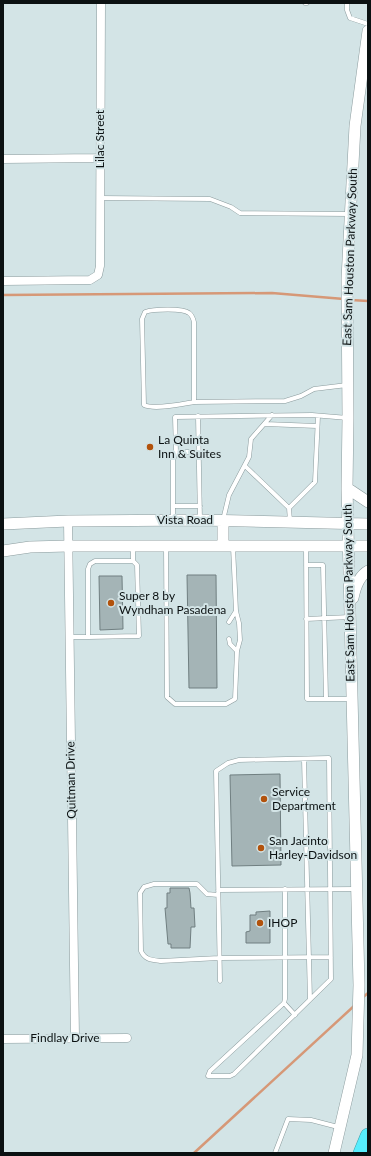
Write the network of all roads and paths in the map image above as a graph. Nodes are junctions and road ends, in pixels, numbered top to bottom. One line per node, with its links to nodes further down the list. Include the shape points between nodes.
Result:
1 (100, 3): 5 (street, Lilac Street)
2 (346, 3): 3 (lane, via 350,18)
3 (368, 24)
4 (368, 31): 8 (main road, East Sam Houston Parkway South, via 355,126)
5 (99, 158): 6 (street); 7 (street, Lilac Street)
6 (3, 159)
7 (100, 198): 8 (lane, via 210,198 240,213); 9 (street, Lilac Street, via 98,275 90,280)
8 (350, 214): 10 (main road, East Sam Houston Parkway South, via 346,314)
9 (3, 281)
10 (348, 385): 11 (lane, via 314,389 285,401); 15 (main road, East Sam Houston Parkway South)
11 (194, 402): 11 (lane, via 192,316 183,311 145,312 142,319 144,405 180,405)
12 (272, 415): 13 (lane); 14 (lane); 16 (lane)
13 (198, 416): 18 (lane, via 176,417); 19 (lane)
14 (318, 416): 15 (lane); 17 (lane)
15 (348, 418): 21 (main road, East Sam Houston Parkway South)
16 (265, 424): 17 (lane); 20 (lane, via 251,439 250,456)
17 (317, 426): 25 (lane, via 315,482)
18 (176, 452): 19 (lane); 23 (lane, via 173,460)
19 (199, 452): 24 (lane)
20 (245, 466): 25 (lane); 28 (lane, via 229,495)
21 (347, 488): 22 (main road); 32 (main road, East Sam Houston Parkway South)
22 (368, 502)
23 (173, 506): 24 (lane); 26 (lane)
24 (200, 506): 27 (lane)
25 (289, 508): 30 (lane)
26 (173, 520): 27 (main road, Vista Road); 29 (main road, Vista Road)
27 (200, 520): 28 (main road, Vista Road)
28 (223, 520): 30 (main road, Vista Road); 38 (main road)
29 (68, 521): 31 (main road, Vista Road); 35 (street, Quitman Drive)
30 (290, 523): 32 (main road, Vista Road)
31 (3, 524)
32 (348, 524): 33 (main road, Vista Road); 39 (main road, East Sam Houston Parkway South)
33 (368, 524)
34 (306, 545): 38 (main road); 39 (main road); 43 (lane)
35 (68, 546): 36 (main road); 41 (main road); 51 (street, Quitman Drive)
36 (134, 546): 37 (main road); 42 (lane)
37 (166, 546): 38 (main road); 54 (lane, via 167,697 174,704 226,704 235,699)
38 (228, 546): 46 (lane)
39 (349, 546): 40 (main road); 45 (main road, East Sam Houston Parkway South)
40 (368, 546)
41 (3, 551)
42 (134, 561): 52 (lane, via 95,561 90,564); 52 (lane, via 137,565 139,636)
43 (306, 565): 48 (lane, via 324,565); 49 (lane)
44 (368, 571): 45 (main road, via 356,586)
45 (350, 606): 47 (main road, East Sam Houston Parkway South)
46 (236, 611): 50 (lane); 54 (lane, via 240,640)
47 (350, 617): 48 (lane); 56 (main road, East Sam Houston Parkway South)
48 (325, 618): 49 (lane); 55 (lane)
49 (306, 619): 55 (lane, via 307,699)
50 (229, 622)
51 (69, 637): 52 (lane); 72 (street, Quitman Drive)
52 (88, 637)
53 (229, 639): 54 (lane)
54 (237, 651)
55 (326, 698): 56 (lane)
56 (351, 699): 61 (main road, East Sam Houston Parkway South)
57 (304, 759): 59 (lane); 60 (lane, via 329,758); 62 (lane, via 239,760 228,763 216,771)
58 (285, 889): 59 (lane); 62 (lane); 67 (lane)
59 (307, 889): 60 (lane); 64 (lane)
60 (330, 889): 61 (lane); 65 (lane)
61 (356, 889): 75 (main road, East Sam Houston Parkway South, via 359,986 357,1055)
62 (218, 890): 63 (lane)
63 (218, 895): 66 (lane); 66 (lane, via 207,894 197,884 149,885 144,887 140,894 140,907 141,951 147,959 161,961)
64 (309, 957): 65 (lane); 67 (lane); 69 (lane)
65 (331, 957): 69 (lane, via 331,979)
66 (219, 958): 67 (lane); 68 (lane)
67 (285, 958): 70 (lane)
68 (220, 981)
69 (310, 1000): 71 (lane)
70 (284, 1003): 71 (lane); 71 (lane, via 208,1076 234,1074)
71 (295, 1015)
72 (75, 1038): 73 (street, Findlay Drive); 74 (street, Findlay Drive)
73 (127, 1038)
74 (3, 1039)
75 (340, 1128): 77 (lane, via 311,1120 288,1119); 78 (main road, East Sam Houston Parkway South)
76 (368, 1136): 79 (highway)
77 (275, 1153)
78 (334, 1153)
79 (361, 1153)

